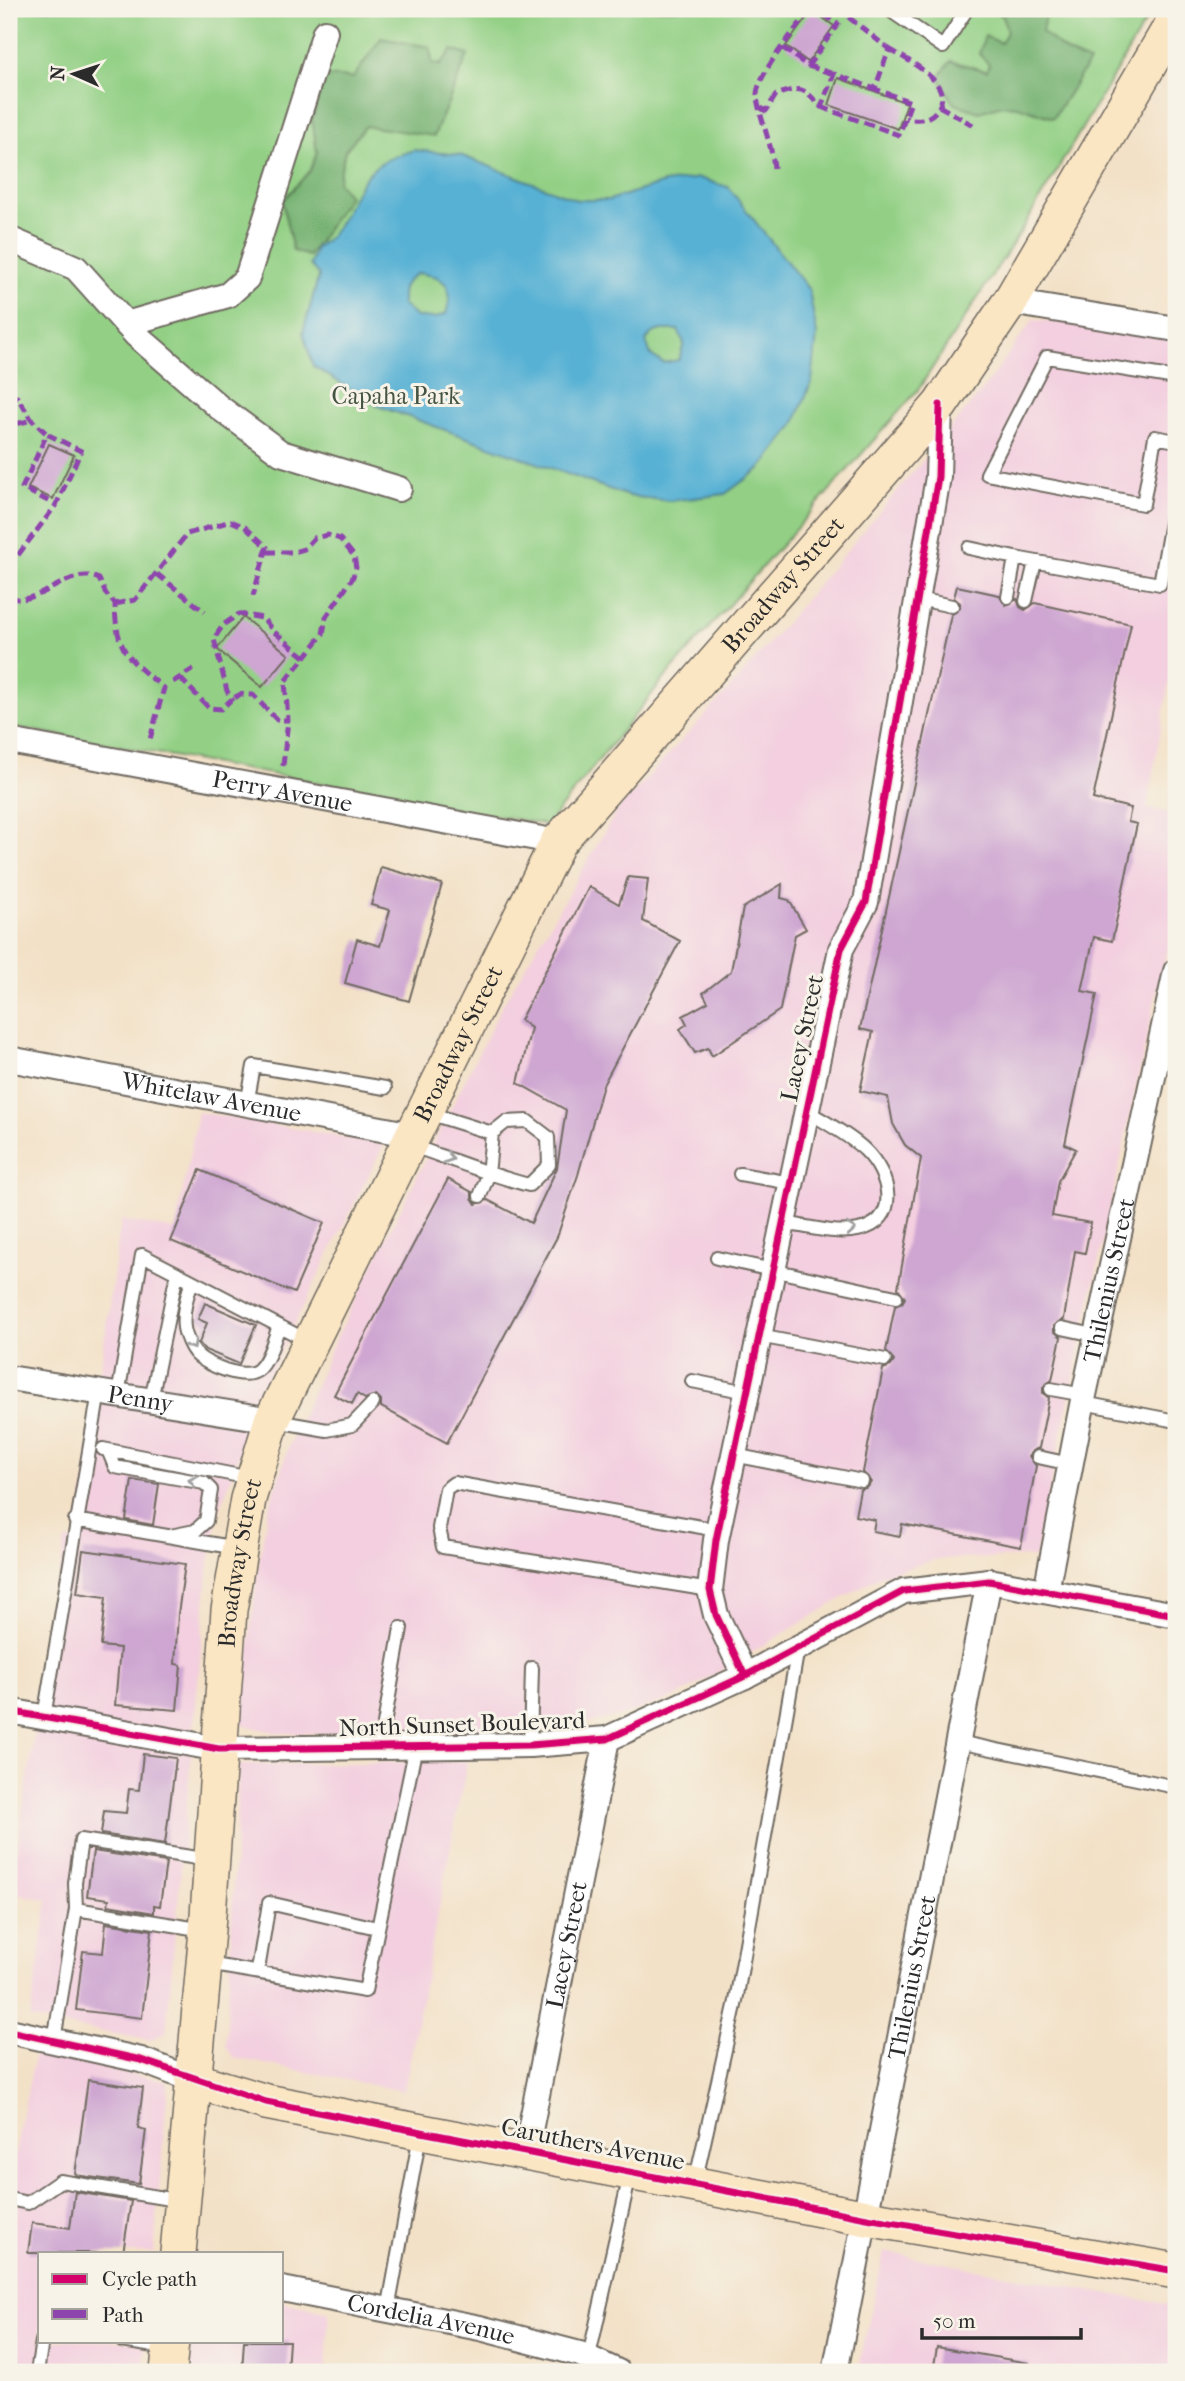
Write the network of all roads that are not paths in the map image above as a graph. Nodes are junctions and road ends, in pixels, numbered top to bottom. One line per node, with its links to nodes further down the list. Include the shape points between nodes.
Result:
1 (888, 9): 2 (lane, via 943,47)
2 (967, 9)
3 (1176, 18): 6 (main road, Broadway Street)
4 (326, 33): 7 (street, via 247,278 228,295)
5 (9, 239): 7 (street, via 76,268)
6 (1010, 302): 8 (street); 10 (main road, Broadway Street)
7 (126, 324): 12 (street, via 220,408 281,453)
8 (1176, 329)
9 (1176, 378): 11 (lane, via 1047,357 987,474 1143,504 1155,437)
10 (940, 405): 18 (street, Lacey Street, via 938,477); 22 (main road, Broadway Street)
11 (1176, 441)
12 (399, 489)
13 (1176, 494): 16 (lane, via 1160,584)
14 (969, 548): 15 (lane)
15 (1015, 558): 16 (lane); 17 (lane)
16 (1035, 562): 19 (lane)
17 (1008, 597)
18 (918, 599): 20 (lane); 27 (street, Lacey Street, via 866,902 841,949)
19 (1026, 601)
20 (952, 606)
21 (9, 741): 22 (street, Perry Avenue)
22 (558, 842): 28 (main road, Broadway Street)
23 (1176, 971): 43 (street, Thilenius Street)
24 (9, 1059): 26 (street, Whitelaw Avenue)
25 (385, 1088): 26 (lane, via 254,1066)
26 (247, 1104): 28 (street, Whitelaw Avenue)
27 (807, 1111): 32 (street, Lacey Street); 34 (lane, one-way to 27, via 857,1230 875,1225 886,1213 889,1198 867,1152)
28 (415, 1131): 29 (lane); 31 (lane, one-way to 31, via 455,1160); 44 (main road, Broadway Street)
29 (492, 1133): 31 (lane); 31 (lane, via 506,1122 527,1121 548,1137 549,1165 529,1185)
30 (740, 1174): 32 (lane)
31 (488, 1175): 33 (lane)
32 (791, 1184): 34 (street, Lacey Street)
33 (480, 1196)
34 (783, 1223): 36 (street, Lacey Street)
35 (718, 1258): 36 (lane)
36 (774, 1272): 39 (lane); 42 (street, Lacey Street)
37 (177, 1273): 38 (lane); 50 (lane, via 142,1255); 52 (lane)
38 (192, 1281): 40 (lane); 40 (lane, one-way to 40, via 184,1331 195,1353 204,1359 241,1376 251,1374 264,1363)
39 (896, 1297)
40 (279, 1326): 44 (lane)
41 (1062, 1328): 43 (lane)
42 (759, 1336): 45 (lane); 49 (street, Lacey Street)
43 (1099, 1336): 51 (street, Thilenius Street)
44 (311, 1342): 54 (main road, Broadway Street)
45 (885, 1360)
46 (9, 1378): 50 (street, Penny)
47 (692, 1381): 49 (lane)
48 (1051, 1389): 51 (lane)
49 (747, 1392): 58 (street, Lacey Street)
50 (108, 1394): 52 (street, Penny); 56 (lane)
51 (1084, 1399): 55 (lane); 60 (street, Thilenius Street)
52 (151, 1400): 54 (street, Penny)
53 (373, 1403): 54 (lane, via 352,1425 327,1430)
54 (272, 1420): 61 (main road, Broadway Street)
55 (1176, 1421)
56 (89, 1446): 57 (lane); 63 (lane)
57 (108, 1450): 61 (lane); 65 (lane, one-way to 57, via 195,1531 206,1521 211,1490 204,1483 116,1467)
58 (734, 1455): 62 (lane); 64 (street, Lacey Street)
59 (1038, 1457): 60 (lane)
60 (1070, 1464): 69 (street, Thilenius Street)
61 (254, 1478): 66 (main road, Broadway Street)
62 (862, 1481)
63 (75, 1520): 65 (lane); 76 (lane)
64 (718, 1530): 68 (street, Lacey Street); 68 (lane, via 454,1483 446,1489 439,1528 443,1547)
65 (170, 1536): 66 (lane)
66 (238, 1548): 82 (main road, Broadway Street)
67 (989, 1581): 69 (street, North Sunset Boulevard); 72 (street, North Sunset Boulevard, via 904,1591); 78 (street, Thilenius Street)
68 (710, 1590): 74 (street, Lacey Street, via 716,1615)
69 (1046, 1591): 70 (street, North Sunset Boulevard)
70 (1176, 1615)
71 (401, 1628): 81 (lane)
72 (798, 1647): 74 (street, North Sunset Boulevard); 95 (lane, via 736,2001)
73 (532, 1668): 79 (lane)
74 (745, 1676): 77 (street, North Sunset Boulevard)
75 (9, 1711): 76 (street, North Sunset Boulevard)
76 (44, 1717): 82 (street, North Sunset Boulevard)
77 (607, 1738): 79 (street, North Sunset Boulevard); 93 (street, Lacey Street)
78 (958, 1742): 83 (lane); 98 (street, Thilenius Street)
79 (530, 1745): 80 (street, North Sunset Boulevard)
80 (416, 1746): 81 (street, North Sunset Boulevard); 86 (lane)
81 (380, 1747): 82 (street, North Sunset Boulevard)
82 (219, 1749): 84 (main road, Broadway Street)
83 (1176, 1787)
84 (212, 1860): 85 (lane, via 81,1840); 87 (main road, Broadway Street)
85 (76, 1909): 87 (lane); 90 (lane)
86 (377, 1928): 88 (lane, via 365,1991); 88 (lane, via 269,1903)
87 (206, 1947): 88 (lane); 91 (main road, Broadway Street)
88 (258, 1970)
89 (9, 2031): 90 (street, Caruthers Avenue)
90 (54, 2040): 91 (street, Caruthers Avenue, via 141,2060)
91 (193, 2080): 92 (main road, Caruthers Avenue, via 265,2102); 97 (main road, Broadway Street)
92 (421, 2131): 93 (main road, Caruthers Avenue); 102 (lane)
93 (526, 2151): 94 (main road, Caruthers Avenue)
94 (631, 2171): 95 (main road, Caruthers Avenue); 106 (lane)
95 (695, 2183): 98 (main road, Caruthers Avenue)
96 (9, 2199): 97 (lane, via 28,2203 60,2181)
97 (182, 2201): 99 (main road, Broadway Street)
98 (867, 2218): 100 (main road, Caruthers Avenue); 109 (street, Thilenius Street)
99 (178, 2252)
100 (1176, 2271)
101 (284, 2289): 102 (street, Cordelia Avenue)
102 (388, 2310): 106 (street, Cordelia Avenue)
103 (42, 2342): 107 (lane)
104 (126, 2342): 105 (lane)
105 (169, 2354)
106 (589, 2357): 108 (street, Cordelia Avenue)
107 (37, 2372)
108 (618, 2372)
109 (835, 2372)

